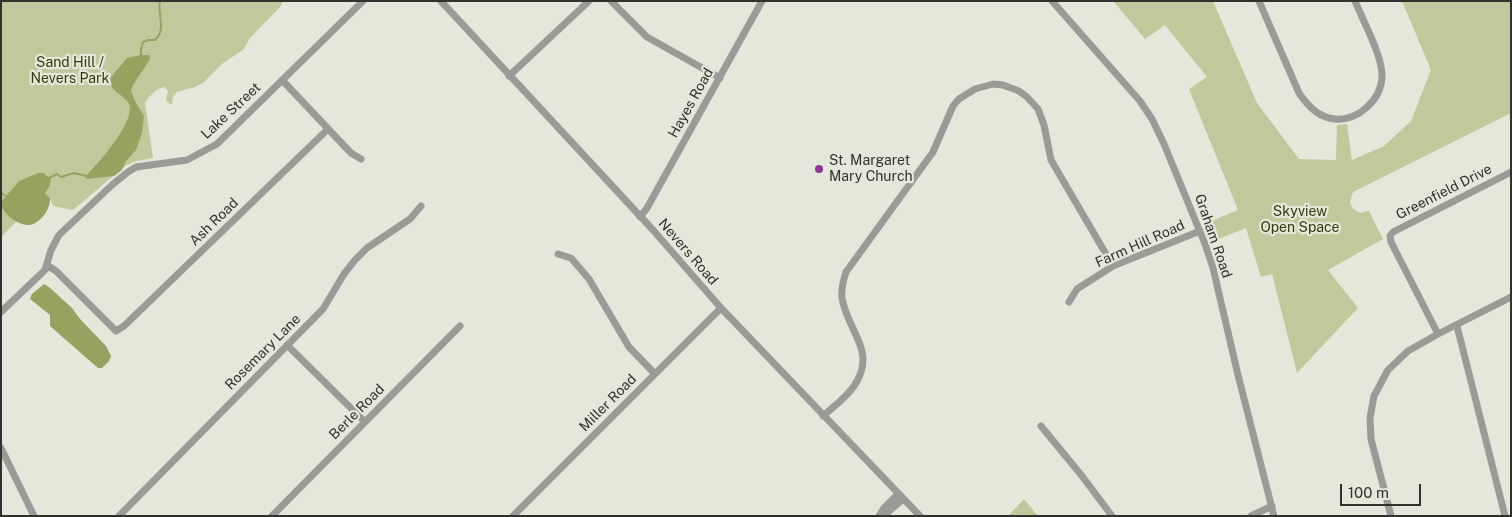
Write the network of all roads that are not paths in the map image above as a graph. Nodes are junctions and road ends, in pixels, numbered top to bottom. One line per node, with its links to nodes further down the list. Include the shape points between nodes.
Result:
1 (363, 1): 11 (street, Lake Street)
2 (441, 1): 9 (street, Nevers Road)
3 (589, 1): 9 (street)
4 (611, 1): 10 (street, via 647,37)
5 (762, 1): 10 (street, Hayes Road)
6 (1052, 1): 17 (street, Graham Road, via 1152,119)
7 (1260, 1): 8 (street, via 1299,93 1306,104 1334,120 1350,118 1367,108 1378,95 1382,78 1381,64)
8 (1355, 1)
9 (509, 76): 16 (street, Nevers Road)
10 (720, 78): 16 (street, Hayes Road)
11 (282, 80): 12 (street); 19 (street, Lake Street, via 217,144 202,154 128,172 59,235 50,250)
12 (328, 130): 13 (street); 19 (street, Ash Road, via 116,331 56,271)
13 (361, 159)
14 (1511, 172): 27 (street, Greenfield Drive, via 1390,236)
15 (421, 206): 28 (street, Rosemary Lane, via 410,219 361,254 344,274 323,310)
16 (640, 216): 23 (street, Nevers Road)
17 (1200, 232): 20 (street, Farm Hill Road); 35 (street, Graham Road, via 1213,268)
18 (558, 254): 29 (street, via 571,258 589,279 628,347)
19 (47, 266): 24 (street, Lake Street, via 42,275)
20 (1113, 266): 22 (street, Farm Hill Road, via 1076,289); 30 (street, via 1051,160 1042,117 1033,102 1002,85 974,89 953,106 933,152 846,272 843,300 862,347 862,366 848,393)
21 (1511, 297): 26 (street)
22 (1070, 302)
23 (721, 308): 29 (street, Miller Road); 30 (street, Nevers Road)
24 (1, 312)
25 (460, 326): 31 (street, Berle Road)
26 (1456, 326): 27 (street); 46 (street)
27 (1438, 334): 45 (street, via 1398,360 1388,370 1374,396 1371,439)
28 (287, 345): 31 (street); 37 (street, Rosemary Lane)
29 (655, 374): 39 (street, Miller Road)
30 (823, 416): 34 (street, Nevers Road)
31 (365, 422): 38 (street, Berle Road)
32 (1041, 426): 42 (street)
33 (1, 448): 36 (street)
34 (901, 496): 40 (street, via 884,508); 41 (street, Nevers Road)
35 (1272, 506): 43 (street); 44 (street, Graham Road)
36 (34, 516)
37 (119, 516)
38 (272, 516)
39 (513, 516)
40 (880, 516)
41 (920, 516)
42 (1112, 516)
43 (1251, 516)
44 (1274, 516)
45 (1391, 516)
46 (1505, 516)

